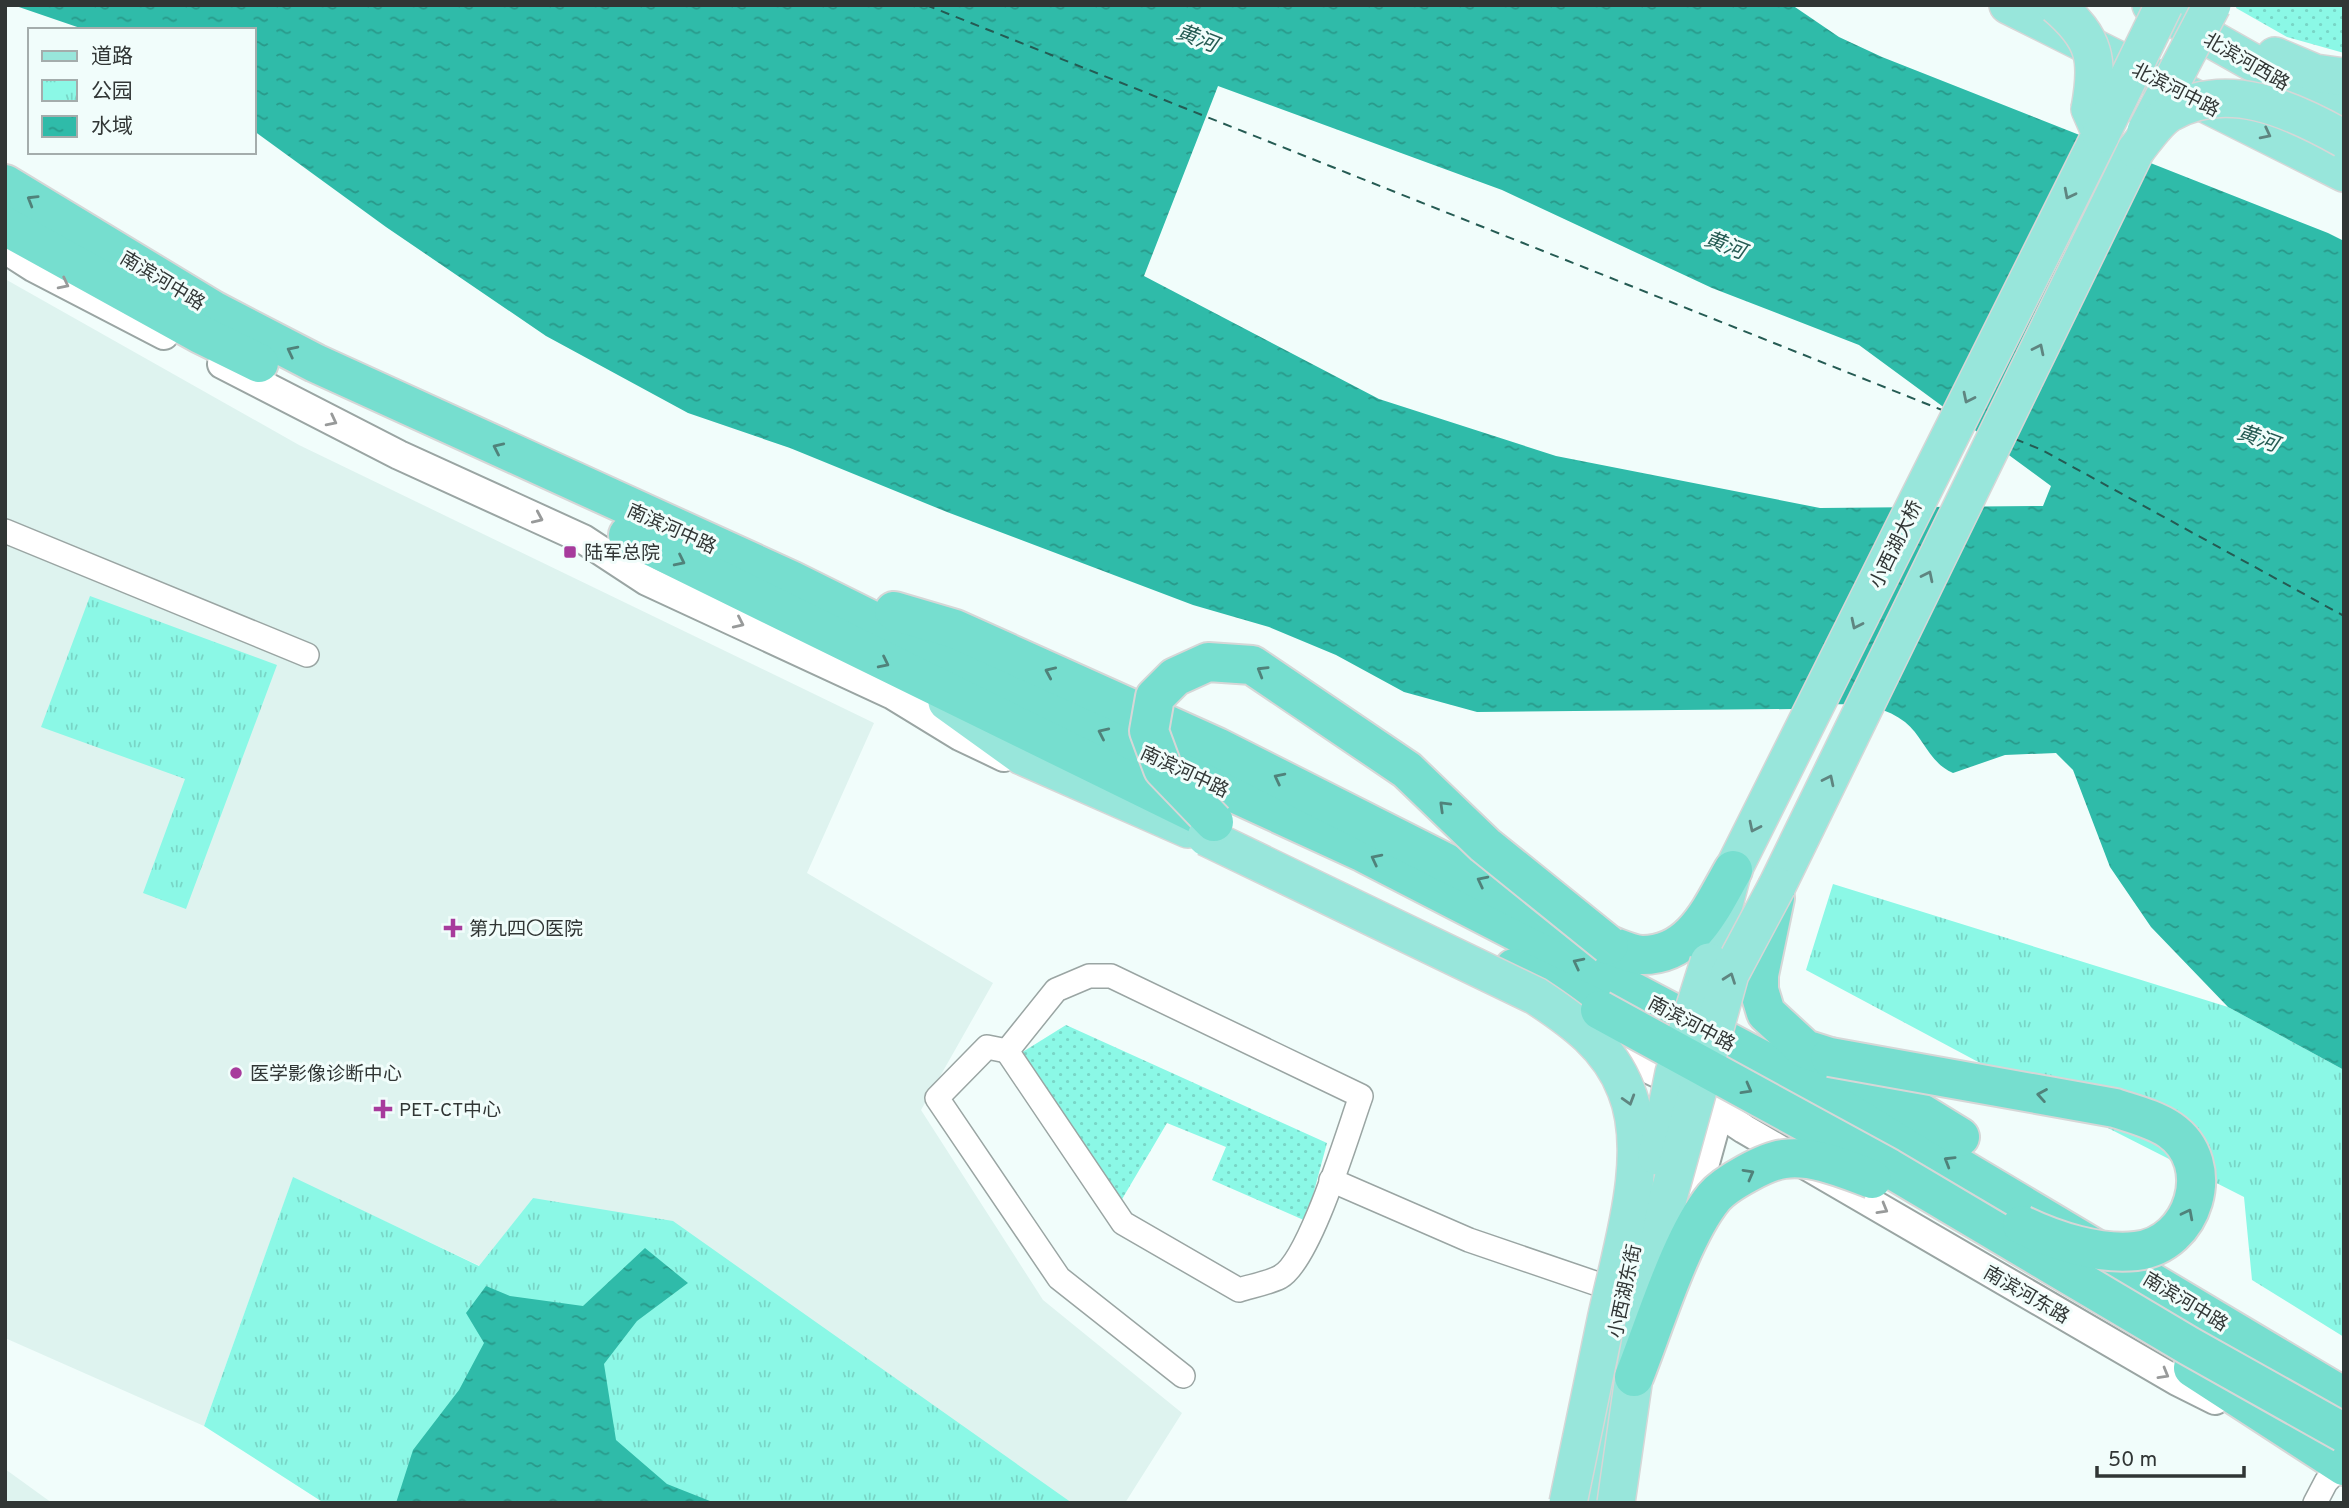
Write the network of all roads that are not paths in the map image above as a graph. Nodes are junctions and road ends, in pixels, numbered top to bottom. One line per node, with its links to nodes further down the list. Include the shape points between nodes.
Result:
1 (2008, 5): 8 (main road, 北滨河中路)
2 (2056, 5): 10 (main road, bridge, via 2086,35 2097,72 2090,109)
3 (2152, 5): 6 (main road, 北滨河西路); 7 (main road, via 2315,73)
4 (2164, 5): 10 (main road, 小西湖大桥, bridge)
5 (2212, 5): 12 (main road, bridge)
6 (2235, 54): 8 (main road); 9 (main road, 北滨河西路)
7 (2344, 77)
8 (2209, 106): 13 (main road, 北滨河中路, one-way to 13)
9 (2344, 114)
10 (2101, 134): 21 (main road, 小西湖大桥, one-way to 21)
11 (2344, 139): 12 (main road, bridge, via 2308,119 2246,99 2210,97 2166,115)
12 (2136, 150): 22 (main road, one-way to 12)
13 (2344, 173)
14 (5, 184): 18 (highway, 南滨河中路, one-way to 14, via 315,363 213,310)
15 (5, 226): 20 (highway, 南滨河中路, one-way to 20, via 211,340 617,530)
16 (5, 249): 26 (street, one-way to 26, via 387,449 583,539 647,582 893,695 960,736)
17 (5, 531): 19 (street)
18 (791, 580): 23 (highway, one-way to 18, bridge, via 1217,747 955,629); 34 (highway, 南滨河中路, one-way to 18, via 1905,1135 1663,1007 1364,853 1040,704)
19 (307, 655)
20 (1210, 830): 23 (highway, one-way to 20, bridge, via 1485,845 1407,769 1252,665 1208,662 1175,677 1155,697 1149,731 1163,769); 28 (highway, 南滨河中路, one-way to 28, bridge, via 1600,1010); 30 (main road, one-way to 30, bridge, via 1536,996 1574,1020 1597,1043 1627,1091 1634,1124 1636,1165)
21 (1733, 870): 23 (highway, via 1702,923 1683,944 1639,955); 33 (main road, 小西湖大桥, bridge, via 1674,1073)
22 (1777, 886): 25 (highway, bridge, via 1759,975 1766,1013 1805,1049); 33 (main road, one-way to 22, bridge, via 1668,1198 1730,974)
23 (1609, 945)
24 (1007, 1051): 29 (street, via 1123,1223 1239,1290 1281,1277 1298,1260); 29 (street, via 1056,990 1088,976 1111,976 1361,1096); 32 (street, via 987,1047 937,1098 1059,1278)
25 (1830, 1057): 28 (highway, one-way to 25, bridge, via 2058,1242 2136,1251 2162,1243 2182,1226 2194,1203 2196,1176 2188,1151 2171,1130 2148,1118 2115,1108); 31 (highway, bridge)
26 (1668, 1079): 27 (street); 30 (street, 小西湖东街)
27 (1719, 1112): 35 (street, 南滨河东路, one-way to 35, via 2177,1381); 39 (street, 小西湖东街)
28 (1818, 1128): 35 (highway, 南滨河中路, bridge)
29 (1331, 1180): 30 (street, via 1469,1240)
30 (1619, 1289): 33 (main road, bridge); 36 (main road, bridge); 37 (street, 小西湖东街)
31 (2344, 1368)
32 (1183, 1376)
33 (1623, 1385): 35 (highway, one-way to 35, bridge, via 1698,1222 1716,1195 1752,1171 1784,1159 1829,1163 1883,1184); 36 (main road, bridge); 38 (main road); 39 (main road, bridge)
34 (2344, 1397)
35 (2343, 1455): 40 (street)
36 (1568, 1503)
37 (1579, 1503)
38 (1587, 1503)
39 (1613, 1503)
40 (2315, 1503)

